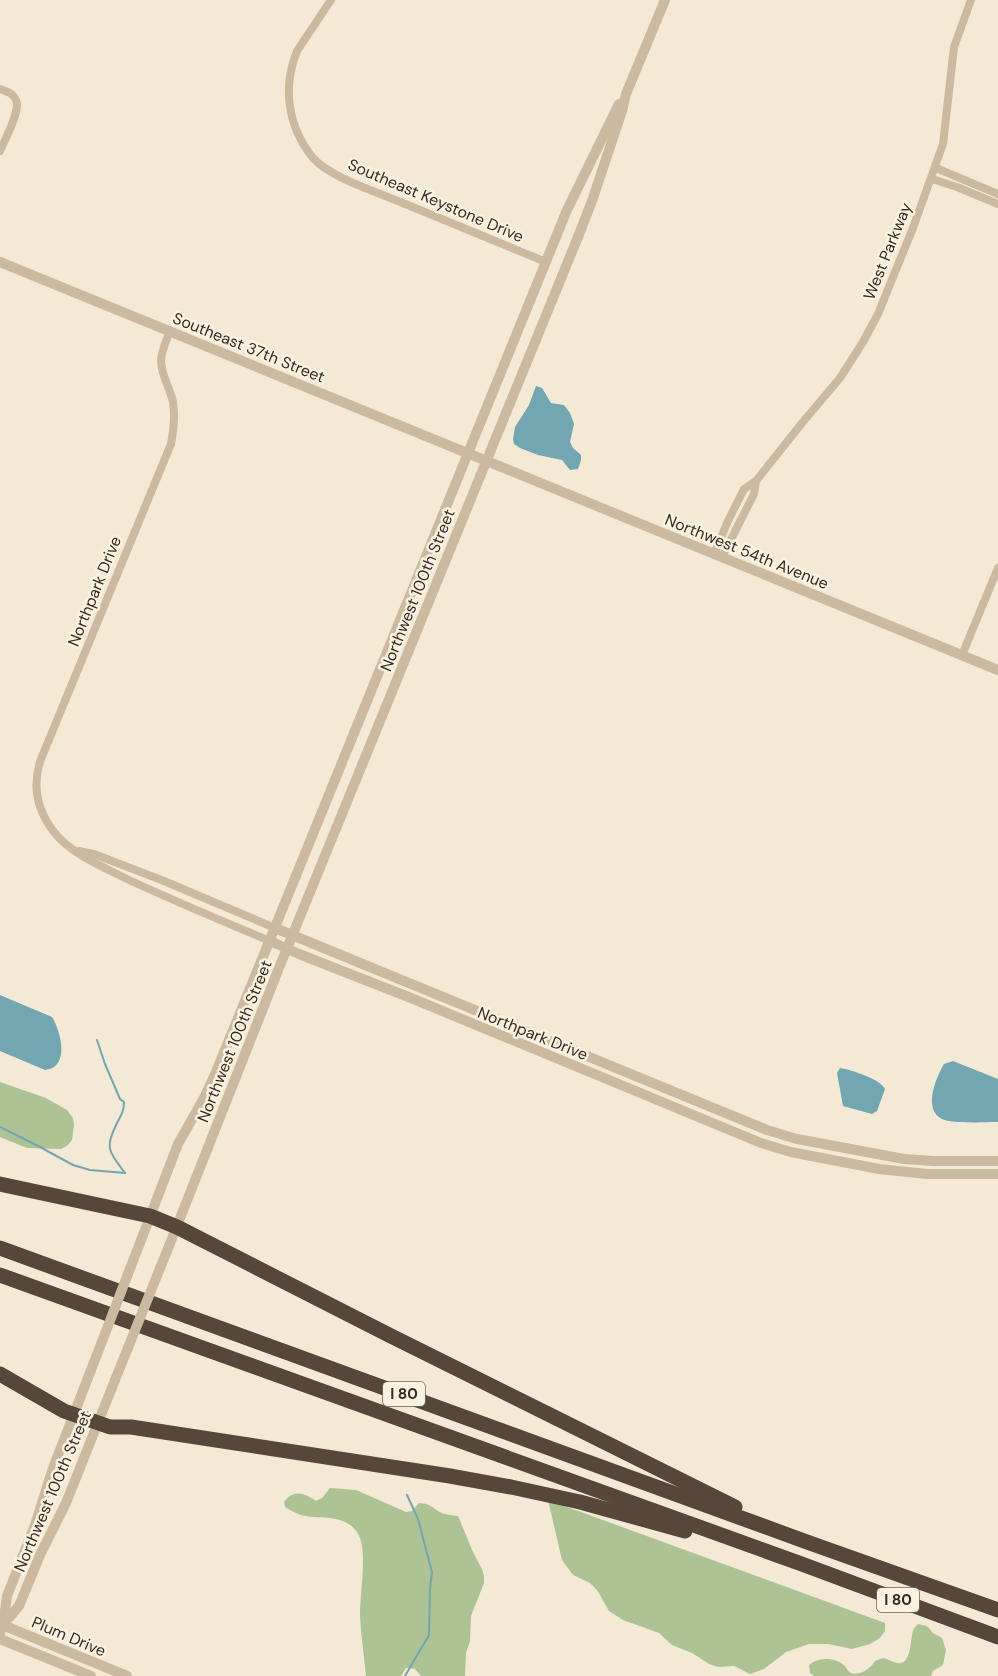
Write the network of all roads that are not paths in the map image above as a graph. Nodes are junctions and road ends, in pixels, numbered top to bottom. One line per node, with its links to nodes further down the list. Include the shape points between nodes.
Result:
1 (331, 0): 12 (street, Southeast Keystone Drive, via 297,51 289,84 290,113 314,159 362,186)
2 (665, 0): 5 (street, Northwest 100th Street)
3 (971, 0): 7 (street, West Parkway, via 954,47 943,144)
4 (0, 89): 6 (street, via 16,98 18,109)
5 (626, 94): 12 (street, Northwest 100th Street, via 615,109); 15 (street, Northwest 100th Street, via 592,201)
6 (0, 151)
7 (936, 168): 8 (street, West Parkway); 9 (street)
8 (932, 179): 10 (street); 16 (street, West Parkway, via 878,314 840,378 756,481 754,494)
9 (998, 194)
10 (998, 204)
11 (0, 262): 13 (street, Southeast 37th Street)
12 (546, 262): 14 (street, Northwest 100th Street)
13 (170, 331): 14 (street, Southeast 37th Street); 20 (street, Northpark Drive, via 161,361 172,402 171,444 38,770 36,790 42,813 55,834)
14 (468, 453): 15 (street, Southeast 37th Street); 21 (street, Northwest 100th Street)
15 (486, 460): 16 (street, Northwest 54th Avenue); 22 (street, Northwest 100th Street)
16 (718, 556): 18 (street, Northwest 54th Avenue)
17 (998, 568): 18 (street)
18 (962, 655): 19 (street, Northwest 54th Avenue)
19 (998, 670)
20 (76, 850): 21 (street, Northpark Drive, via 164,881); 23 (street, Northpark Drive, via 90,861 158,894)
21 (275, 928): 22 (street, Northpark Drive); 23 (street, Northwest 100th Street)
22 (294, 936): 24 (street, Northwest 100th Street); 25 (street, Northpark Drive)
23 (270, 941): 24 (street, Northpark Drive); 32 (street, Northwest 100th Street, via 212,1083 178,1144)
24 (288, 949): 26 (street, Northpark Drive); 33 (street, Northwest 100th Street)
25 (482, 1012): 26 (street); 27 (street, Northpark Drive)
26 (477, 1025): 28 (street, Northpark Drive)
27 (696, 1101): 28 (street); 29 (street, Northpark Drive, via 767,1130 818,1143 904,1159)
28 (690, 1114): 30 (street, Northpark Drive, via 791,1152 879,1169)
29 (998, 1161)
30 (998, 1174)
31 (0, 1184): 32 (highway)
32 (150, 1216): 33 (highway); 37 (street, Northwest 100th Street, bridge)
33 (177, 1227): 38 (street, Northwest 100th Street, bridge); 39 (highway)
34 (0, 1248): 39 (highway, I 80)
35 (0, 1275): 40 (highway, I 80)
36 (0, 1374): 37 (highway)
37 (74, 1414): 38 (highway); 42 (street, Northwest 100th Street, via 7,1596)
38 (98, 1423): 40 (highway, via 511,1487 580,1502); 42 (street, Northwest 100th Street, via 19,1606)
39 (807, 1542): 41 (highway, I 80)
40 (799, 1563): 43 (highway, I 80)
41 (998, 1610)
42 (1, 1627): 46 (street, Plum Drive)
43 (998, 1636)
44 (0, 1639): 45 (street, Plum Drive)
45 (91, 1676)
46 (126, 1676)

